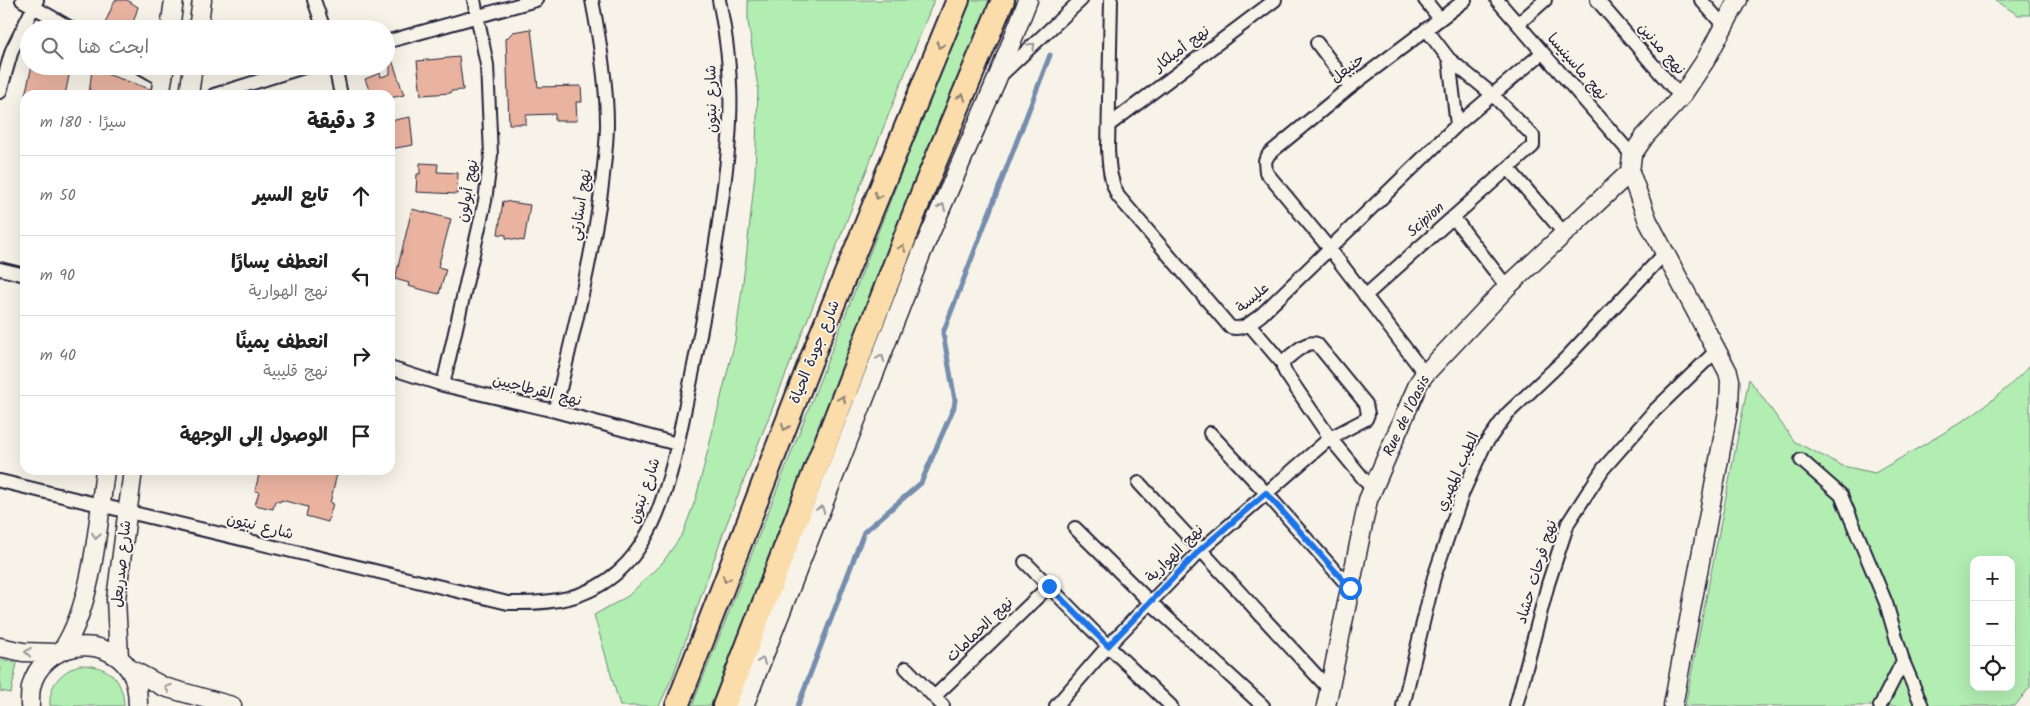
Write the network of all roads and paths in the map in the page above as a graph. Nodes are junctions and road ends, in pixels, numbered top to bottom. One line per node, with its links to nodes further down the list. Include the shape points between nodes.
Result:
1 (174, 0): 26 (street)
2 (202, 0): 27 (street)
3 (314, 0): 28 (street)
4 (474, 0): 22 (street, نهج أبولون)
5 (536, 0): 22 (street)
6 (592, 0): 66 (street, نهج أستارتي, via 608,125 604,170 586,277)
7 (720, 0): 69 (street, شارع نبتون, via 730,78 727,166 701,334)
8 (958, 0): 92 (highway, شارع جودة الحياة, one-way to 92)
9 (1002, 0): 97 (highway, one-way to 9)
10 (1028, 0): 40 (street)
11 (1081, 0): 40 (street, one-way to 11)
12 (1111, 0): 48 (street, عليسة)
13 (1275, 0): 48 (street, نهج أميلكار)
14 (1425, 0): 23 (street)
15 (1465, 0): 23 (street, حنبعل)
16 (1497, 0): 29 (street, نهج ماسينيسا)
17 (1545, 0): 29 (street)
18 (1597, 0): 47 (street, نهج مدنين)
19 (1701, 0): 30 (street)
20 (1738, 0): 30 (street, Rue de l'Oasis)
21 (30, 2): 24 (street); 25 (street)
22 (478, 16): 33 (street); 65 (street, نهج أبولون, via 487,65 491,155 485,201)
23 (1440, 19): 32 (street, حنبعل)
24 (23, 20)
25 (58, 20)
26 (171, 20)
27 (199, 20)
28 (321, 20)
29 (1518, 24): 35 (street, نهج ماسينيسا)
30 (1724, 26): 47 (street, Rue de l'Oasis, via 1706,61)
31 (20, 29): 45 (street)
32 (1426, 29): 36 (street); 41 (street, حنبعل)
33 (395, 39)
34 (1316, 43): 41 (street)
35 (1542, 53): 46 (street, عليسة); 50 (street, نهج ماسينيسا)
36 (1449, 59): 46 (street); 49 (street)
37 (192, 75): 42 (street)
38 (278, 75): 43 (street)
39 (337, 75): 44 (street)
40 (997, 79): 98 (street, one-way to 40, via 922,252)
41 (1350, 87): 54 (street, حنبعل, via 1265,160 1266,172)
42 (190, 90)
43 (230, 90)
44 (340, 90)
45 (0, 92)
46 (1493, 95): 49 (street, عليسة); 51 (street, Scipion, via 1534,138 1532,146)
47 (1681, 97): 50 (street, Rue de l'Oasis, via 1645,136)
48 (1109, 125): 60 (street, عليسة, via 1109,168 1118,196 1230,327 1236,329)
49 (1458, 125): 54 (street, عليسة)
50 (1631, 164): 53 (street, Rue de l'Oasis); 55 (street, via 1648,221)
51 (1508, 168): 52 (street, Scipion); 53 (street)
52 (1453, 217): 58 (street); 59 (street, Scipion)
53 (1564, 233): 58 (street, Rue de l'Oasis)
54 (1329, 248): 59 (street); 60 (street, عليسة)
55 (1665, 253): 61 (street); 102 (street, الطيب المهيري, via 1566,358 1507,414 1484,446 1463,492 1434,577)
56 (0, 269): 57 (street)
57 (20, 274)
58 (1507, 287): 64 (street, Rue de l'Oasis)
59 (1365, 296): 64 (street)
60 (1249, 324): 62 (street)
61 (1717, 350): 103 (street, نهج فرحات حشاد, via 1654,411 1603,469 1568,523 1548,584); 104 (street, via 1730,380 1729,406)
62 (1283, 364): 68 (street, via 1284,372); 68 (street, نهج الهوارية, via 1284,360 1313,342 1366,404 1366,419)
63 (395, 370): 65 (street, نهج القرطاجيين)
64 (1425, 374): 75 (street, Rue de l'Oasis)
65 (443, 385): 66 (street, نهج القرطاجيين)
66 (555, 411): 69 (street, نهج القرطاجيين)
67 (1210, 433): 76 (street)
68 (1330, 438): 75 (street); 76 (street, نهج الهوارية)
69 (677, 444): 78 (street, شارع نبتون, via 650,529 621,570 595,588 571,598 542,604 508,604)
70 (1801, 460): 88 (street, via 1841,495 1892,618)
71 (104, 475): 77 (street, شارع صدربعل)
72 (132, 475): 78 (street, شارع صدربعل)
73 (0, 481): 77 (street)
74 (1139, 483): 80 (street)
75 (1372, 489): 83 (street, Rue de l'Oasis)
76 (1266, 493): 80 (street, نهج الهوارية); 83 (street)
77 (101, 506): 78 (street, شارع نبتون); 87 (street, شارع صدربعل, one-way to 87, via 88,586 79,619)
78 (128, 512): 89 (street, شارع صدربعل, via 116,599)
79 (1075, 528): 84 (street)
80 (1200, 550): 84 (street, نهج الهوارية); 91 (street)
81 (1025, 562): 82 (street)
82 (1049, 586): 85 (street); 93 (street, نهج الحمامات)
83 (1350, 588): 91 (street, Rue de l'Oasis)
84 (1150, 602): 85 (street, نهج الهوارية); 101 (street)
85 (1108, 646): 99 (street, نهج الهوارية); 100 (street)
86 (0, 648): 87 (street, one-way to 86, via 23,652)
87 (59, 651): 89 (street, via 92,646 106,650); 94 (street, شارع صدربعل, via 40,667 31,686)
88 (1903, 661): 105 (street); 106 (street)
89 (124, 664): 95 (street, شارع صدربعل, via 138,688); 96 (street, one-way to 89, via 164,687)
90 (906, 668): 93 (street)
91 (1328, 697)
92 (677, 700)
93 (939, 701)
94 (30, 706)
95 (138, 706)
96 (232, 706)
97 (724, 706)
98 (744, 706)
99 (1056, 706)
100 (1171, 706)
101 (1263, 706)
102 (1403, 706)
103 (1516, 706)
104 (1673, 706)
105 (1880, 706)
106 (1922, 706)

